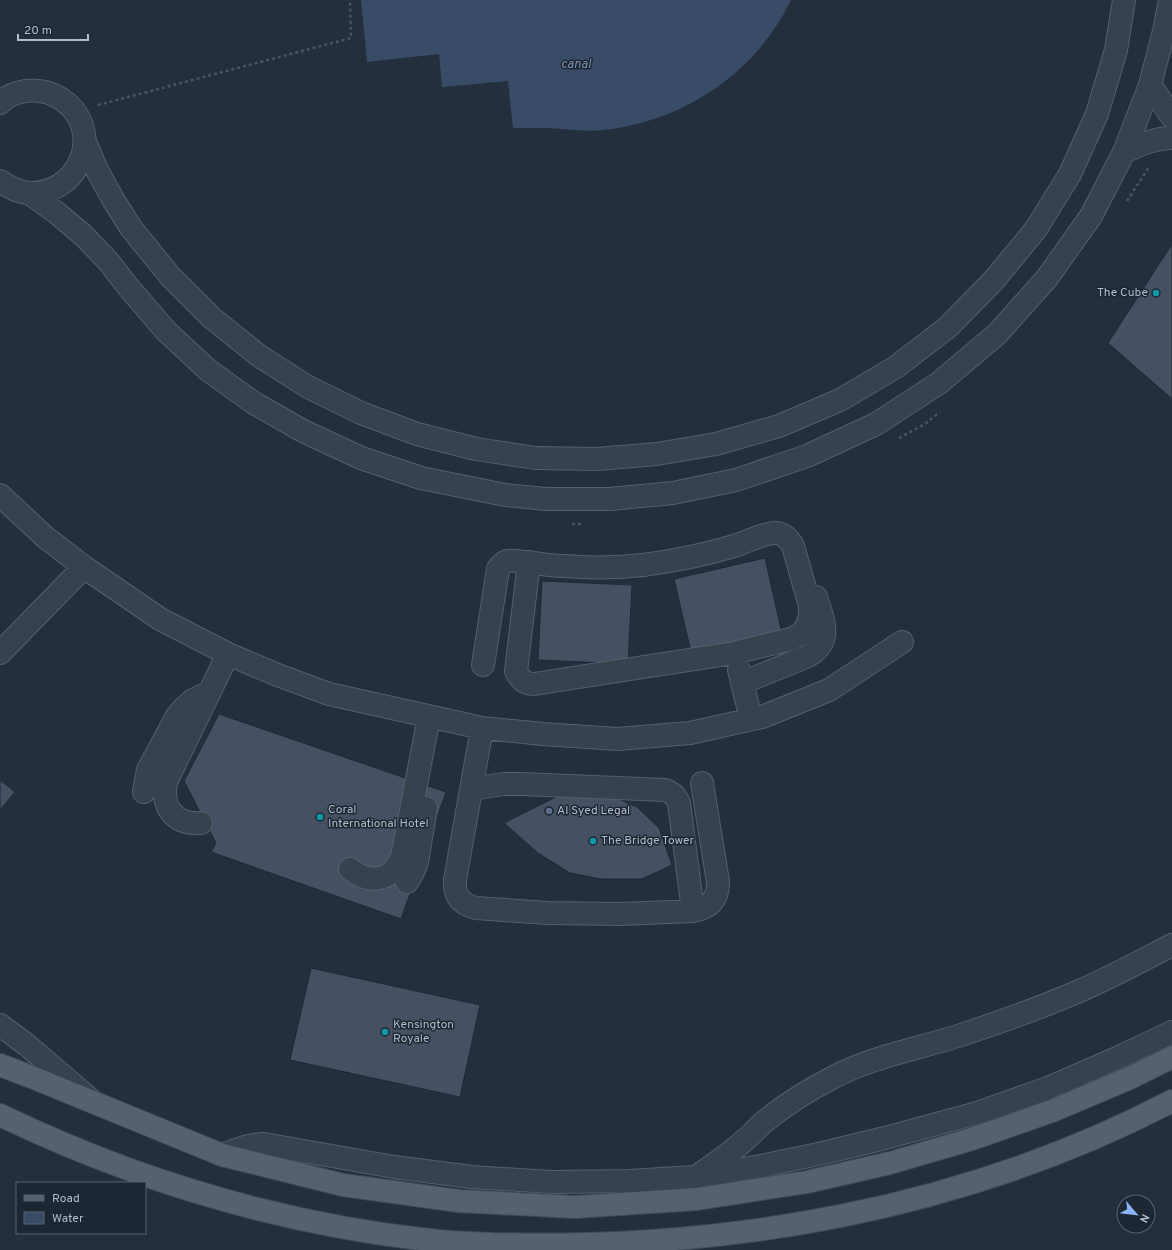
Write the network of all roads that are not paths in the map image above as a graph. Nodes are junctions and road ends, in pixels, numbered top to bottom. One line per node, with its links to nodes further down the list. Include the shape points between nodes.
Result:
1 (1124, 0): 7 (street, via 1116,50 1097,114 1070,174 1036,229 994,280 948,327 896,367 833,403 779,426 716,444 657,454 597,459 536,458 476,449 417,434 360,413 308,387 258,355 212,318 170,276 131,228 98,172)
2 (1170, 0): 3 (street)
3 (1150, 85): 5 (street); 8 (street)
4 (0, 103): 7 (street, via 16,93 32,90 49,92 75,111 82,125)
5 (1172, 117)
6 (1172, 138): 8 (street, via 1144,142)
7 (85, 142): 9 (street, via 83,156 77,169 57,188 43,192)
8 (1124, 152): 9 (street, via 1091,216 1048,278 997,334 939,383 876,424 807,456 736,480 673,493 610,499 546,499 505,495 421,478 361,458 303,431 254,404 208,370 166,331 84,236 58,213)
9 (10, 188)
10 (0, 495): 13 (street, via 45,537)
11 (806, 560): 19 (street, via 825,631 824,639 815,652 808,656)
12 (529, 562): 16 (street, via 516,671 522,681 528,684); 16 (street, via 598,568 633,566 702,555 769,533 784,535 793,546 810,606 807,626 791,639); 18 (street, via 509,561 500,565 498,569)
13 (84, 567): 15 (street); 17 (street, via 160,619)
14 (902, 642): 22 (street, via 829,690)
15 (0, 653)
16 (734, 653): 19 (street)
17 (228, 654): 20 (street); 21 (street, via 329,694)
18 (483, 665)
19 (742, 683): 22 (street)
20 (210, 692): 27 (street, via 193,700 177,716 148,770); 28 (street, via 164,791 168,809 175,816 182,821)
21 (429, 716): 23 (street); 24 (street)
22 (751, 719): 23 (street, via 690,733 617,739)
23 (482, 728): 26 (street)
24 (420, 763): 29 (street, via 399,865 384,877 375,879 366,878); 30 (street, via 428,794 417,862)
25 (702, 783): 31 (street, via 718,890 709,905)
26 (471, 788): 31 (street, via 521,784 670,792 679,803); 31 (street, via 454,888 457,896 468,906 548,913)
27 (144, 792)
28 (201, 822)
29 (350, 868)
30 (407, 882)
31 (693, 911)
32 (1172, 945): 43 (street, via 1078,992 1024,1014 968,1033 884,1056 833,1077 785,1106 727,1155)
33 (0, 1025): 38 (street)
34 (1172, 1032): 40 (street, via 1048,1088 977,1113)
35 (1172, 1057): 42 (main road, via 1052,1111 972,1139)
36 (0, 1065): 38 (main road)
37 (1172, 1101): 39 (main road, via 1132,1122 1038,1162 942,1195 843,1220 743,1237 642,1246 540,1247 432,1240 321,1223 263,1210 148,1176 92,1156)
38 (95, 1103): 41 (main road)
39 (0, 1115)
40 (885, 1138): 42 (street); 43 (street, via 761,1166)
41 (222, 1155): 43 (street, via 246,1146 264,1144 472,1178 551,1182); 44 (main road, via 343,1184 459,1201 575,1207)
42 (890, 1163): 44 (main road, via 807,1182)
43 (694, 1177): 44 (street)
44 (697, 1200)

